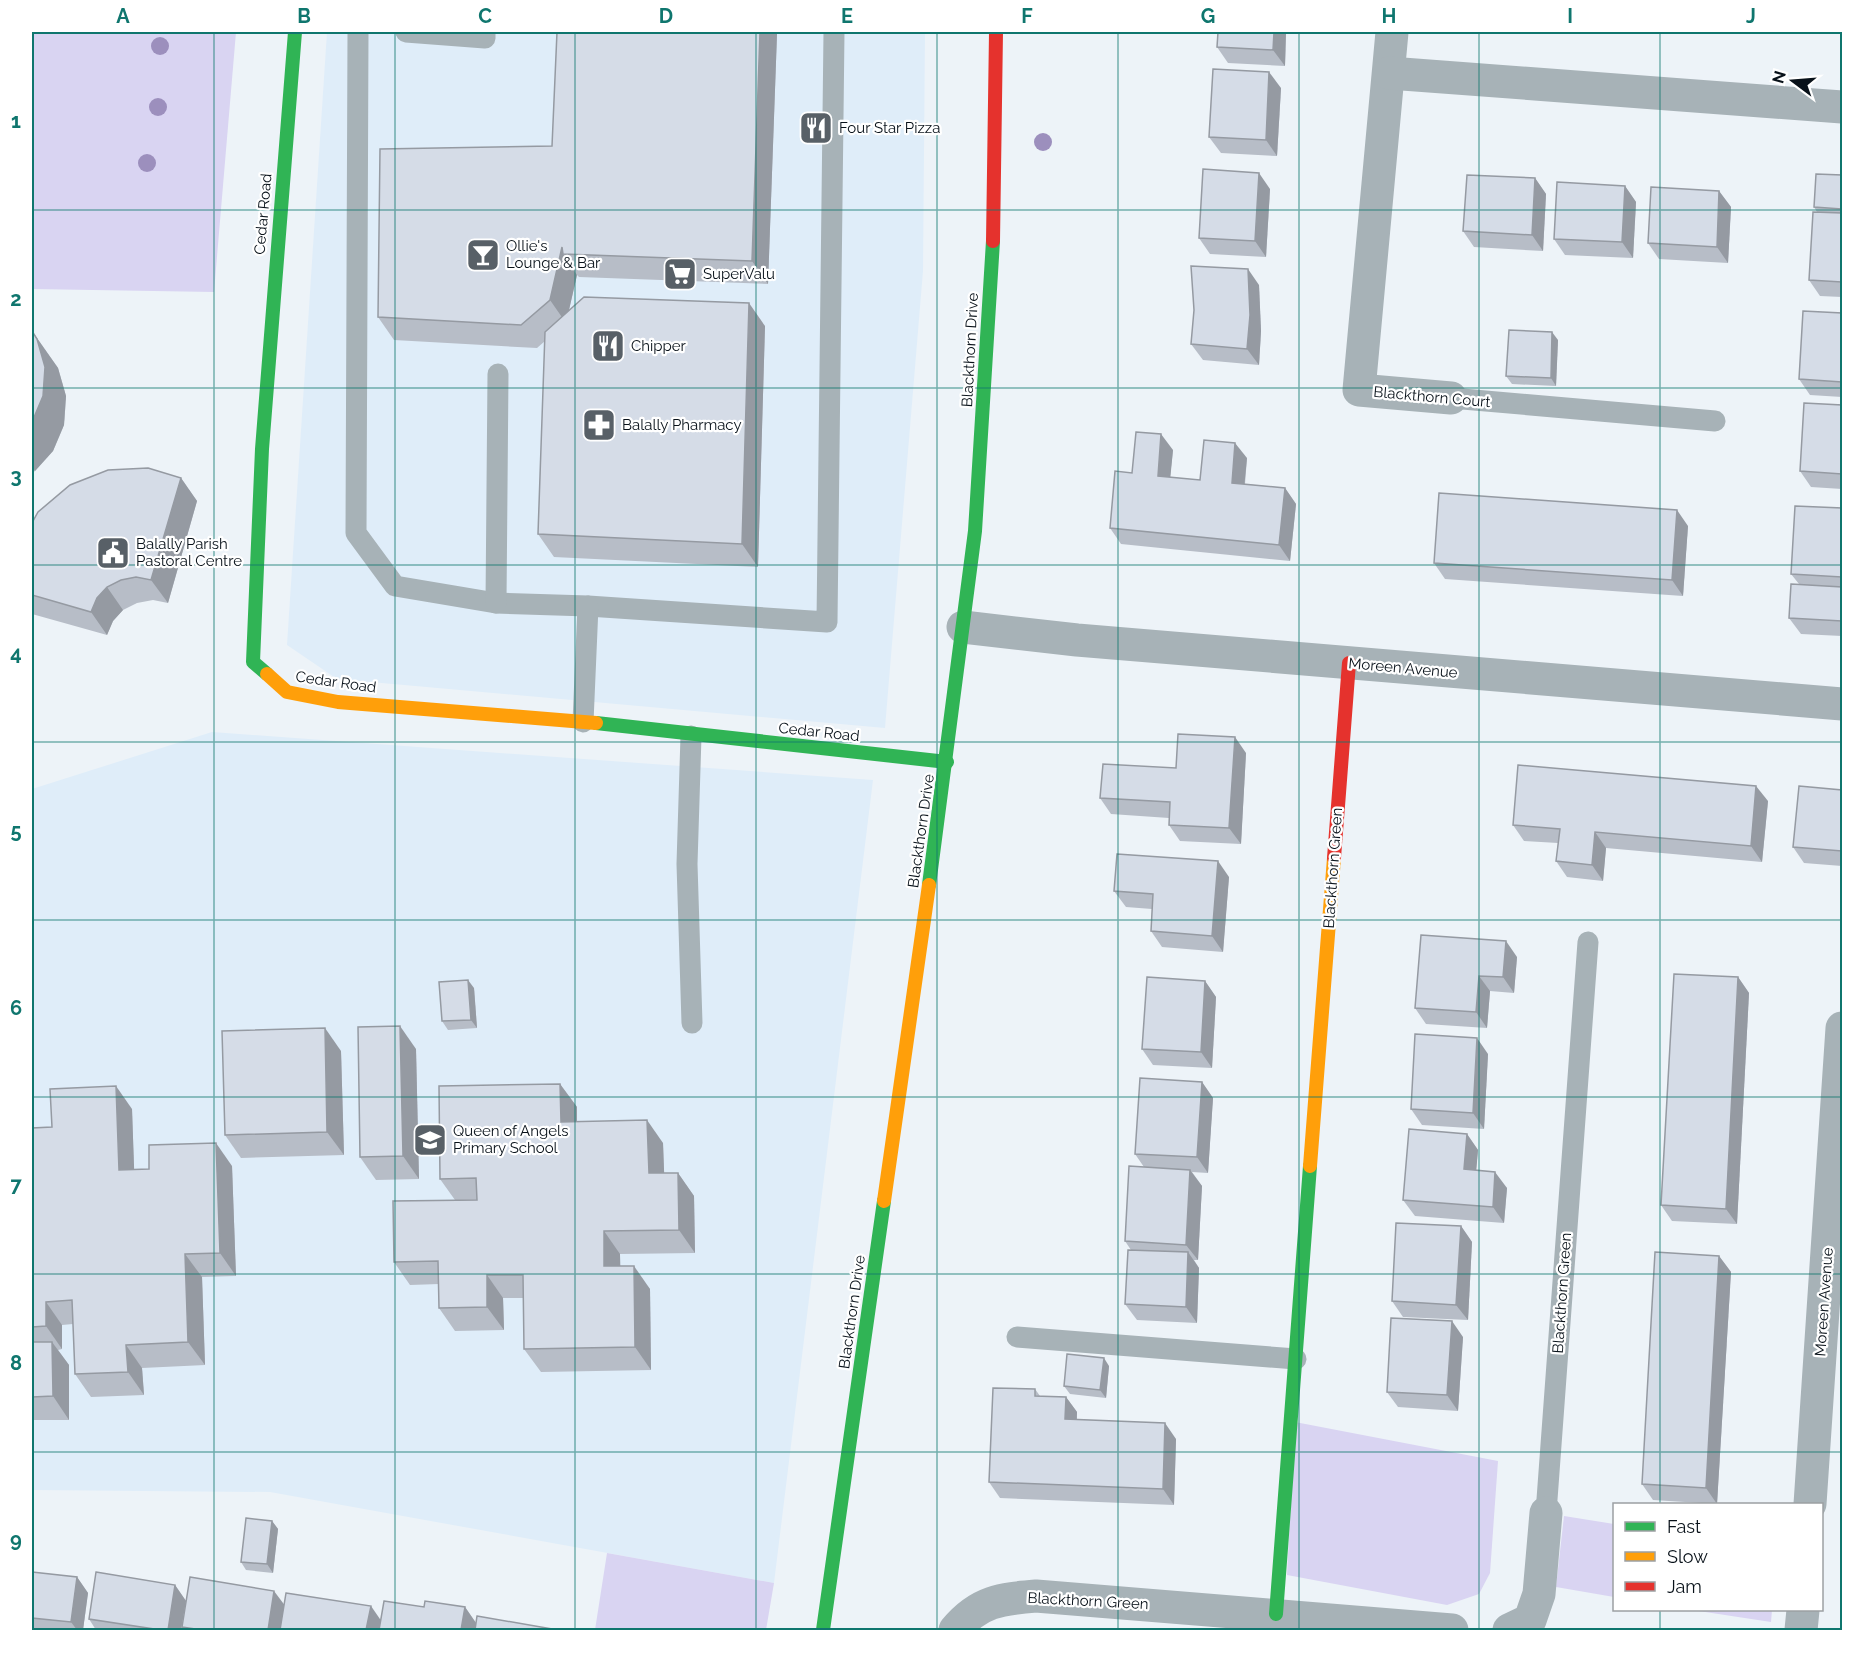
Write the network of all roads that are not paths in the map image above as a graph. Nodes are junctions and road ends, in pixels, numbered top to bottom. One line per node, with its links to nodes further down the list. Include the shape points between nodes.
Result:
1 (295, 32): 18 (street, Cedar Road, via 262,449 253,662 286,692 338,702)
2 (358, 32): 13 (lane, via 356,533 395,586)
3 (406, 32): 4 (lane, via 485,38)
4 (485, 32)
5 (834, 32): 14 (lane, via 827,622)
6 (996, 32): 15 (street, Blackthorn Drive, via 992,250 982,456)
7 (1392, 32): 8 (street, Blackthorn Court)
8 (1389, 73): 9 (street); 11 (street, Blackthorn Court, via 1359,390)
9 (1842, 107)
10 (498, 374): 13 (lane)
11 (1452, 398): 12 (lane, Blackthorn Court)
12 (1715, 421)
13 (496, 603): 14 (lane)
14 (588, 606): 18 (lane)
15 (963, 627): 16 (street, Moreen Avenue); 20 (street, Blackthorn Drive)
16 (1349, 663): 17 (street, Moreen Avenue); 25 (street, Blackthorn Green)
17 (1842, 704)
18 (583, 722): 19 (street, Cedar Road)
19 (692, 736): 20 (street, Cedar Road); 22 (lane, via 687,864)
20 (947, 762): 31 (street, Blackthorn Drive)
21 (1588, 942): 27 (lane, Blackthorn Green)
22 (692, 1023)
23 (1842, 1028): 26 (street, Moreen Avenue)
24 (1017, 1337): 25 (lane)
25 (1296, 1359): 29 (street, Blackthorn Green)
26 (1810, 1503)
27 (1546, 1513): 34 (street, Blackthorn Green, via 1539,1594 1530,1620)
28 (1803, 1611): 35 (street)
29 (1276, 1614): 30 (street, Blackthorn Green); 33 (street, Blackthorn Green)
30 (1195, 1619): 32 (street, Blackthorn Green, via 1036,1596 998,1599 966,1617)
31 (823, 1630)
32 (955, 1630)
33 (1452, 1630)
34 (1509, 1630)
35 (1801, 1630)

